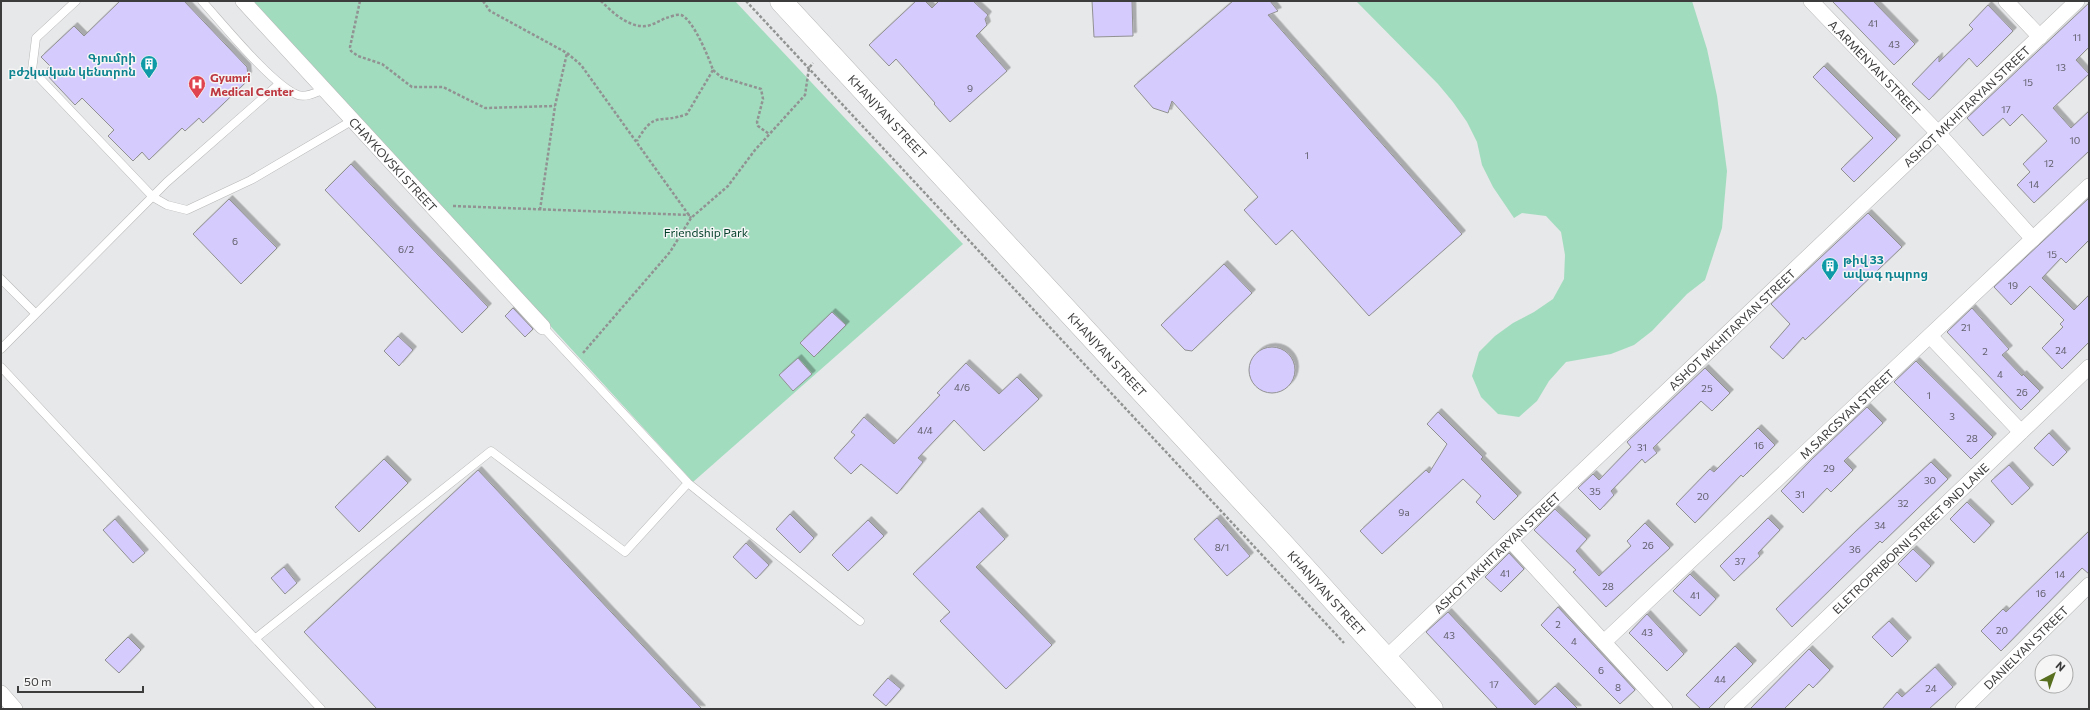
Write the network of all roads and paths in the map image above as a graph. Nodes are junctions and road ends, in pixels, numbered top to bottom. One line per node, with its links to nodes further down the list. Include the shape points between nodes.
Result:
1 (202, 1): 17 (lane)
2 (243, 1): 18 (street, CHAYKOVSKI STREET)
3 (360, 1): 19 (path, via 351,51 382,64 412,88 443,87 485,108)
4 (483, 1): 14 (path, via 490,11)
5 (601, 1): 16 (path, via 628,22 644,26 681,15 688,20)
6 (746, 1): 15 (path)
7 (781, 1): 13 (main road, KHANJYAN STREET)
8 (1812, 1): 22 (street, A.ARMENYAN STREET)
9 (2006, 1): 12 (street)
10 (2077, 1): 12 (street, ASHOT MKHITARYAN STREET)
11 (74, 2): 25 (lane, via 36,38 32,70)
12 (2040, 37): 22 (street, ASHOT MKHITARYAN STREET)
13 (826, 49): 15 (path); 46 (main road, KHANJYAN STREET)
14 (567, 53): 19 (path); 23 (path, via 581,65)
15 (809, 68): 21 (path, via 805,95); 45 (path)
16 (713, 70): 21 (path, via 721,77 761,89 763,99 757,122 758,126); 23 (path, via 687,114 654,120 645,126)
17 (279, 84): 18 (lane, via 299,96 307,96); 25 (lane)
18 (325, 89): 20 (street, CHAYKOVSKI STREET)
19 (555, 106): 27 (path)
20 (353, 120): 25 (lane, via 251,180 187,210 167,205); 32 (street, CHAYKOVSKI STREET)
21 (770, 134): 28 (path, via 728,186)
22 (1939, 134): 29 (street, A.ARMENYAN STREET); 40 (street, ASHOT MKHITARYAN STREET)
23 (637, 141): 28 (path)
24 (2089, 186): 29 (street, M.SARGSYAN STREET)
25 (153, 197): 31 (lane)
26 (448, 206): 27 (path)
27 (540, 210): 28 (path)
28 (691, 216): 35 (path, via 670,252)
29 (2033, 239): 33 (street, M.SARGSYAN STREET)
30 (1, 279): 31 (lane)
31 (35, 313): 34 (lane)
32 (543, 327): 35 (lane)
33 (1930, 336): 38 (street); 44 (street, M.SARGSYAN STREET)
34 (1, 349)
35 (575, 363): 39 (lane)
36 (1, 367): 43 (lane)
37 (2089, 367): 38 (street, ELETROPRIBORNI STREET 9ND LANE)
38 (2021, 432): 52 (street, ELETROPRIBORNI STREET 9ND LANE)
39 (688, 483): 42 (lane); 43 (lane, via 625,552 490,451)
40 (1510, 540): 44 (street); 46 (street, ASHOT MKHITARYAN STREET)
41 (2089, 585): 53 (street, DANIELYAN STREET)
42 (860, 622)
43 (256, 638): 49 (lane)
44 (1604, 642): 51 (street)
45 (1346, 645)
46 (1386, 658): 50 (main road, KHANJYAN STREET)
47 (1, 693): 48 (street)
48 (15, 709)
49 (321, 709)
50 (1432, 709)
51 (1665, 709)
52 (1732, 709)
53 (1963, 709)

